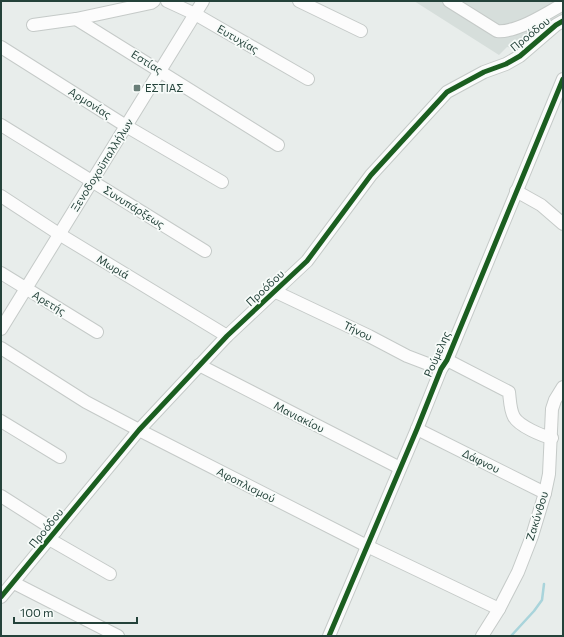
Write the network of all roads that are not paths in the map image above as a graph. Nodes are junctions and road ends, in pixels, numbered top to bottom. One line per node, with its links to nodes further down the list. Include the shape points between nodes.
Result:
1 (154, 1): 8 (street)
2 (167, 1): 7 (street, Ευτυχίας)
3 (203, 1): 7 (street, Ξενοδοχοϋπαλλήλων)
4 (299, 1): 11 (street)
5 (449, 1): 6 (street, via 497,31 505,32)
6 (563, 4)
7 (195, 14): 13 (street, Ξενοδοχοϋπαλλήλων); 14 (street, Ευτυχίας)
8 (76, 19): 10 (street); 13 (street, Εστίας)
9 (563, 21): 28 (street, Προόδου, via 520,56 447,92 371,175 307,262)
10 (33, 25)
11 (361, 31)
12 (1, 47): 17 (street, Αρμονίας)
13 (160, 71): 17 (street, Ξενοδοχοϋπαλλήλων); 18 (street, Εστίας)
14 (308, 79)
15 (563, 79): 21 (street, Ρούμελης)
16 (1, 125): 19 (street, Συνυπάρξεως)
17 (126, 126): 19 (street, Ξενοδοχοϋπαλλήλων); 20 (street, Αρμονίας)
18 (278, 145)
19 (92, 181): 24 (street, Ξενοδοχοϋπαλλήλων); 25 (street, Συνυπάρξεως)
20 (222, 182)
21 (516, 191): 23 (street, via 541,205); 33 (street, Ρούμελης)
22 (1, 196): 24 (street, Μωριά)
23 (563, 224)
24 (59, 234): 27 (street, Ξενοδοχοϋπαλλήλων); 31 (street, Μωριά)
25 (204, 252)
26 (1, 273): 27 (street, Αρετής)
27 (25, 289): 29 (street, Ξενοδοχοϋπαλλήλων); 30 (street, Αρετής)
28 (276, 292): 31 (street, Προόδου); 33 (street, Τήνου, via 407,356)
29 (1, 328)
30 (97, 332)
31 (227, 336): 34 (street, Προόδου)
32 (1, 348): 37 (street, Αφοπλισμού, via 86,402)
33 (444, 364): 38 (street, Ρούμελης); 39 (street, Τήνου, via 509,392 514,417 524,426)
34 (199, 365): 37 (street, Προόδου); 41 (street, Μανιακίου)
35 (563, 387): 39 (street, Ζακύνθου, via 552,409)
36 (1, 421): 40 (street)
37 (139, 430): 44 (street, Προόδου); 45 (street, Αφοπλισμού)
38 (417, 430): 41 (street, Ρούμελης); 42 (street, Δάφνου)
39 (552, 438): 42 (street, Ζακύνθου)
40 (60, 457)
41 (400, 468): 45 (street, Ρούμελης)
42 (545, 494): 49 (street, Ζακύνθου, via 518,572)
43 (1, 496): 44 (street)
44 (53, 535): 46 (street); 47 (street, Προόδου)
45 (367, 546): 49 (street, Αφοπλισμού); 51 (street, Ρούμελης)
46 (110, 574)
47 (14, 582): 48 (street, Προόδου); 50 (street)
48 (1, 598)
49 (499, 609): 52 (street, Ζακύνθου)
50 (118, 636)
51 (329, 636)
52 (482, 636)

